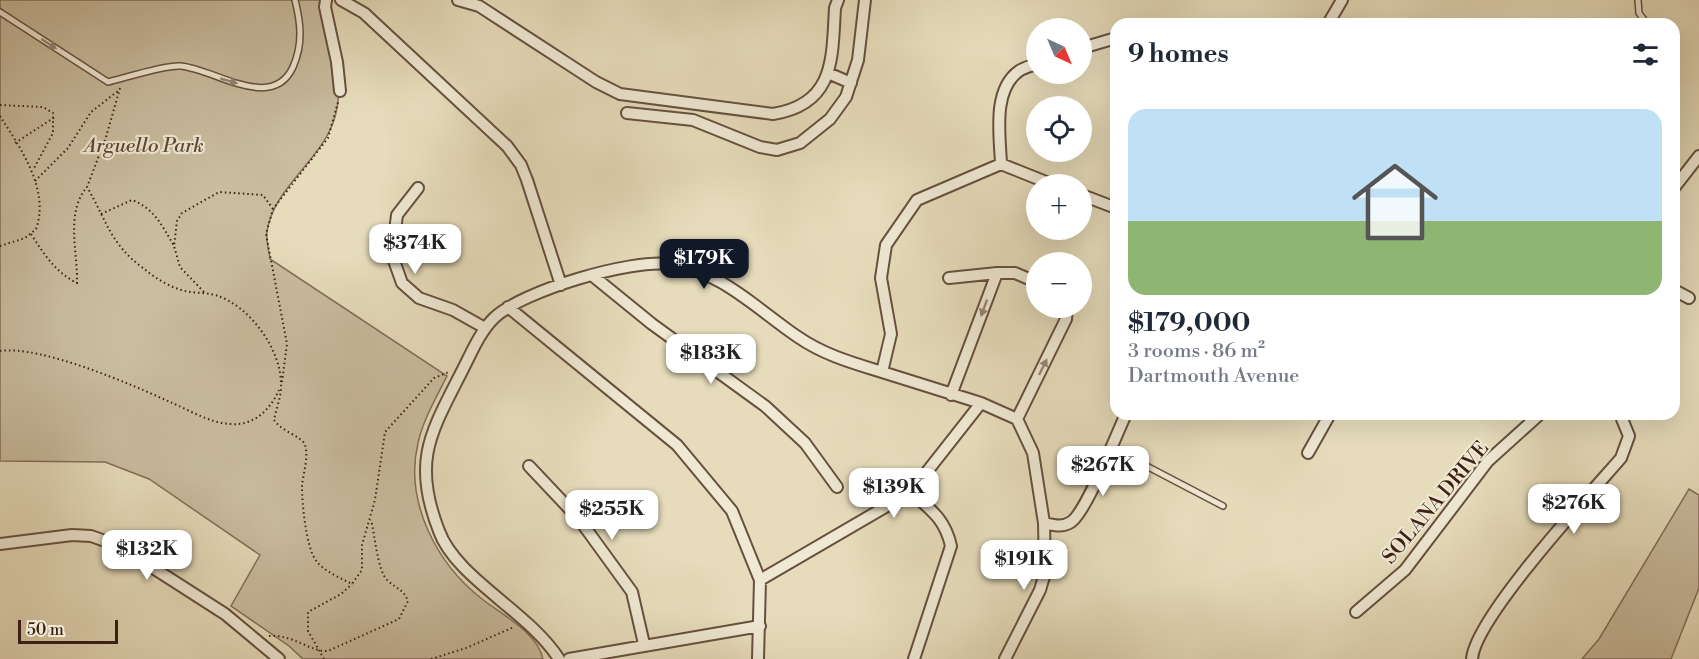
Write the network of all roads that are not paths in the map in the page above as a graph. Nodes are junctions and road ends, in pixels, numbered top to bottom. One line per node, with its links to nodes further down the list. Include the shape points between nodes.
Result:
1 (295, 0): 9 (lane, one-way to 1, via 108,82 179,66 258,89 288,76 298,55 302,27)
2 (326, 0): 17 (street)
3 (341, 0): 30 (street, via 364,13 507,146 527,180)
4 (458, 0): 15 (street, via 479,6 620,94 773,114 791,111 809,101 822,88)
5 (838, 0): 15 (street)
6 (865, 0): 16 (street, via 858,60)
7 (1342, 0): 10 (street)
8 (1638, 0): 11 (lane)
9 (0, 12)
10 (1332, 18)
11 (1643, 18)
12 (1110, 40): 13 (street)
13 (1092, 45)
14 (1026, 68): 20 (street, via 1004,89 999,125)
15 (828, 73): 16 (street)
16 (851, 83): 18 (street, via 830,119 800,143 777,150 693,120)
17 (340, 90)
18 (627, 113)
19 (1699, 156): 22 (street)
20 (1001, 164): 21 (street); 36 (street, via 917,200 886,245 881,278 891,334)
21 (1026, 174)
22 (1680, 180)
23 (418, 188): 35 (street, via 397,215 392,255 402,283 419,298 453,310)
24 (1092, 199): 25 (street)
25 (1110, 206)
26 (997, 273): 28 (street); 29 (street); 37 (street, one-way to 37)
27 (593, 276): 30 (street); 36 (street, via 632,266 669,264 716,278 800,339 839,359); 47 (street, via 765,406 805,443)
28 (949, 278)
29 (1026, 278)
30 (561, 285): 33 (street)
31 (1680, 293): 32 (street)
32 (1689, 298)
33 (508, 307): 35 (street); 52 (street, via 677,445 732,511)
34 (1066, 318): 39 (street, one-way to 34)
35 (485, 328): 57 (street, via 427,446 425,475 429,498 439,533 457,561 524,617)
36 (882, 372): 37 (street)
37 (951, 395): 38 (street)
38 (981, 403): 39 (street); 48 (street)
39 (1017, 419): 50 (street, via 1033,453)
40 (1123, 420): 44 (street)
41 (1327, 420): 45 (street)
42 (1533, 420): 53 (street, SOLANA DRIVE, via 1488,461 1405,570)
43 (1622, 420): 62 (street, via 1629,436 1621,458 1489,617)
44 (1110, 448): 49 (lane); 50 (street, via 1072,522 1060,526)
45 (1308, 453)
46 (529, 466): 55 (street, via 579,519 632,592)
47 (837, 487)
48 (911, 492): 52 (street); 60 (street, via 947,528 951,546)
49 (1223, 506)
50 (1044, 523): 61 (street, via 1042,581)
51 (0, 544): 56 (street, via 91,536 119,546 225,614)
52 (760, 580): 54 (street)
53 (1356, 612)
54 (760, 626): 55 (street); 59 (street)
55 (644, 644): 58 (street)
56 (279, 659)
57 (559, 659)
58 (569, 659)
59 (758, 659)
60 (914, 659)
61 (1005, 659)
62 (1472, 659)

